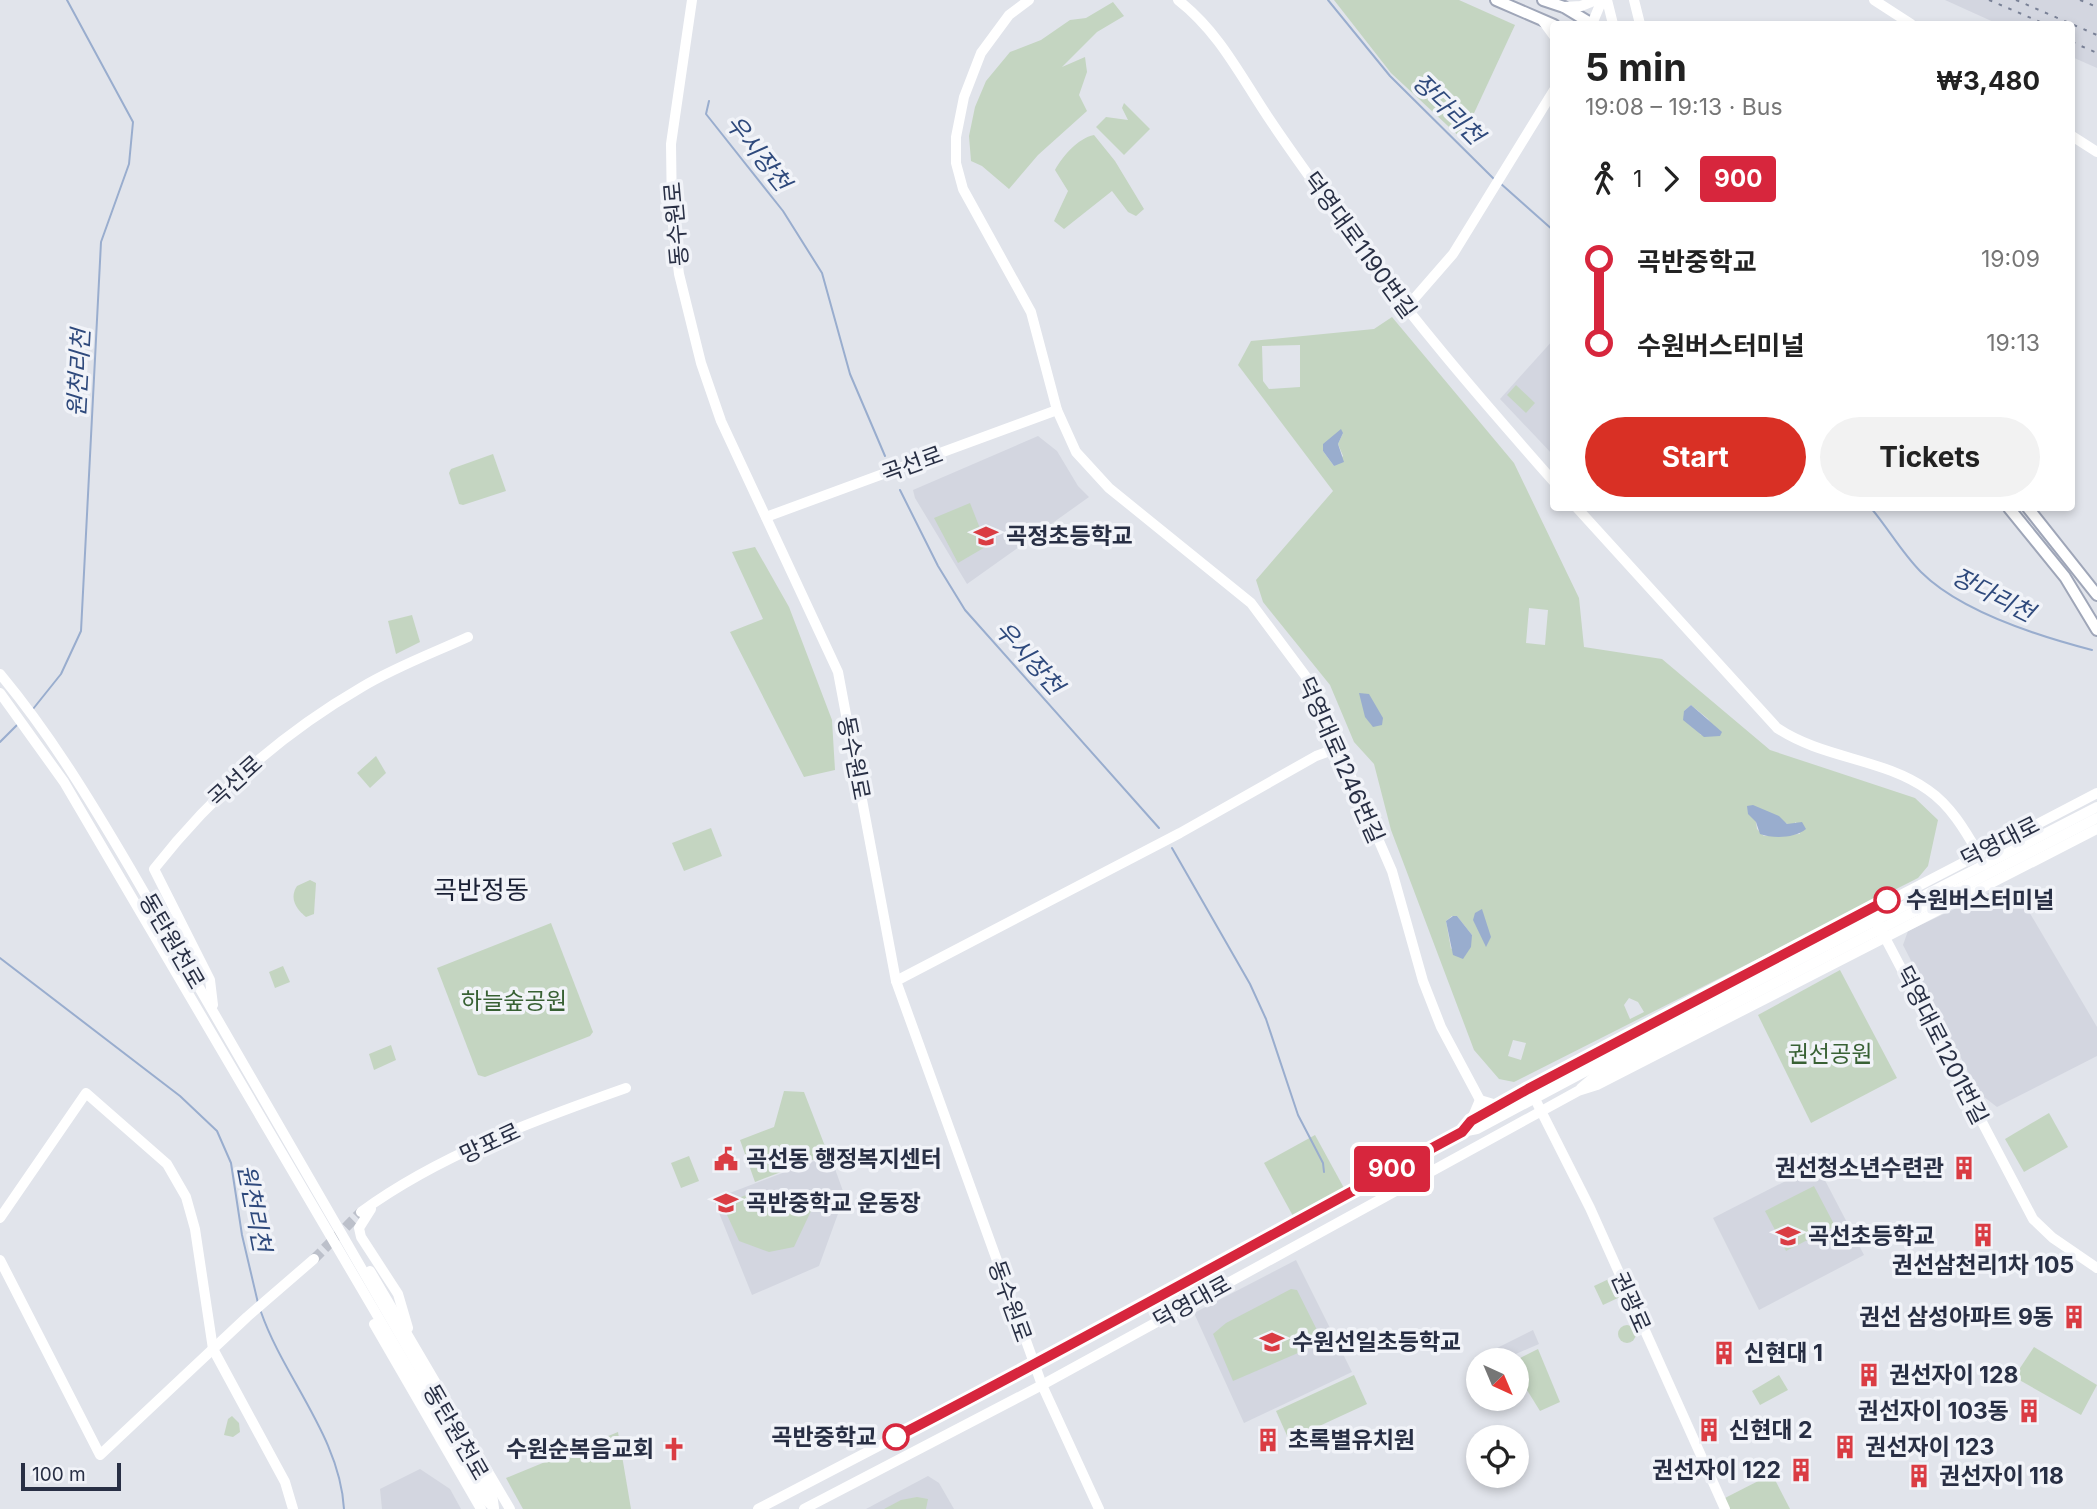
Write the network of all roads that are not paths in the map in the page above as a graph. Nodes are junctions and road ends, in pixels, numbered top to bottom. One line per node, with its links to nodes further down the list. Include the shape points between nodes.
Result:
1 (691, 0): 13 (main road, 동수원로)
2 (701, 0): 13 (main road)
3 (1029, 0): 24 (main road, 덕영대로1246번길, via 1009,15 981,53 964,97 956,163 963,189 1031,312)
4 (1178, 0): 23 (main road, 덕영대로1190번길, via 1201,18 1229,53 1268,117)
5 (1496, 0): 19 (main road)
6 (1543, 0): 12 (main road)
7 (1596, 0): 12 (main road)
8 (1602, 0): 15 (main road)
9 (1608, 0): 16 (main road)
10 (1634, 0): 17 (main road)
11 (1874, 0): 18 (main road)
12 (1564, 7): 14 (main road)
13 (689, 20): 29 (main road, 동수원로, via 671,144 679,274 721,421)
14 (1587, 21)
15 (1593, 21)
16 (1612, 21)
17 (1639, 21)
18 (1906, 21)
19 (1549, 23)
20 (1550, 97): 23 (main road, via 1453,254)
21 (2075, 138): 22 (main road)
22 (2097, 152)
23 (1406, 308): 25 (main road, 덕영대로1190번길)
24 (1057, 411): 29 (main road, 곡선로); 35 (main road, 덕영대로1246번길, via 1076,452 1109,488 1251,603 1310,682)
25 (1550, 477)
26 (1580, 511): 40 (main road, via 1777,728 1799,743 1896,774 1928,790 1961,824)
27 (2011, 511): 31 (main road, via 2065,577)
28 (2030, 511): 30 (main road)
29 (766, 517): 43 (main road, 동수원로, via 838,671)
30 (2097, 595)
31 (2097, 630)
32 (468, 637): 44 (main road, 곡선로, via 363,686 281,741 192,821 154,869 210,980)
33 (0, 674): 44 (main road, 동탄원천로, via 73,773)
34 (0, 693): 56 (main road, 동탄원천로, via 64,782)
35 (1338, 748): 43 (main road); 49 (main road, 덕영대로1246번길, via 1392,871 1441,1027)
36 (2097, 793): 40 (main road, 덕영대로)
37 (2097, 807): 45 (main road, bridge)
38 (2097, 818): 45 (main road, bridge)
39 (2097, 829): 42 (main road, 덕영대로)
40 (1978, 853): 41 (main road, 덕영대로)
41 (1870, 909): 42 (main road, 덕영대로1201번길); 50 (main road, 덕영대로)
42 (1887, 937): 47 (main road, 덕영대로); 61 (main road, 덕영대로1201번길, via 2033,1219)
43 (896, 981): 64 (main road, 동수원로)
44 (214, 1011): 54 (main road, 동탄원천로)
45 (1695, 1018): 47 (main road, 덕영대로); 48 (main road, 덕영대로)
46 (626, 1088): 55 (main road, 망포로, via 544,1117 397,1186)
47 (1578, 1091): 51 (main road, 덕영대로)
48 (1534, 1097): 51 (main road, 권광로); 53 (main road, 덕영대로, via 1477,1129)
49 (1480, 1100): 50 (main road); 52 (main road)
50 (1500, 1106): 52 (main road, 덕영대로)
51 (1542, 1111): 65 (main road, 덕영대로); 72 (main road, 권광로)
52 (1471, 1121): 53 (main road, 덕영대로)
53 (1462, 1132): 64 (main road, 덕영대로)
54 (319, 1193): 56 (main road, 동탄원천로, via 492,1494 494,1508); 62 (main road)
55 (380, 1199): 57 (main road, 망포로); 62 (main road, via 359,1228 361,1237 398,1294)
56 (308, 1200): 67 (main road)
57 (361, 1212)
58 (0, 1218): 63 (main road, via 86,1093 167,1164 186,1197)
59 (314, 1259): 63 (main road)
60 (0, 1260): 63 (main road, via 100,1455)
61 (2097, 1268)
62 (414, 1345): 68 (main road)
63 (213, 1349): 66 (main road, via 285,1482)
64 (1034, 1365): 65 (main road, 동수원로); 69 (main road, 덕영대로)
65 (1042, 1385): 70 (main road, 덕영대로); 71 (main road, 동수원로)
66 (293, 1509)
67 (481, 1509)
68 (509, 1509)
69 (758, 1509)
70 (804, 1509)
71 (1099, 1509)
72 (1725, 1509)

